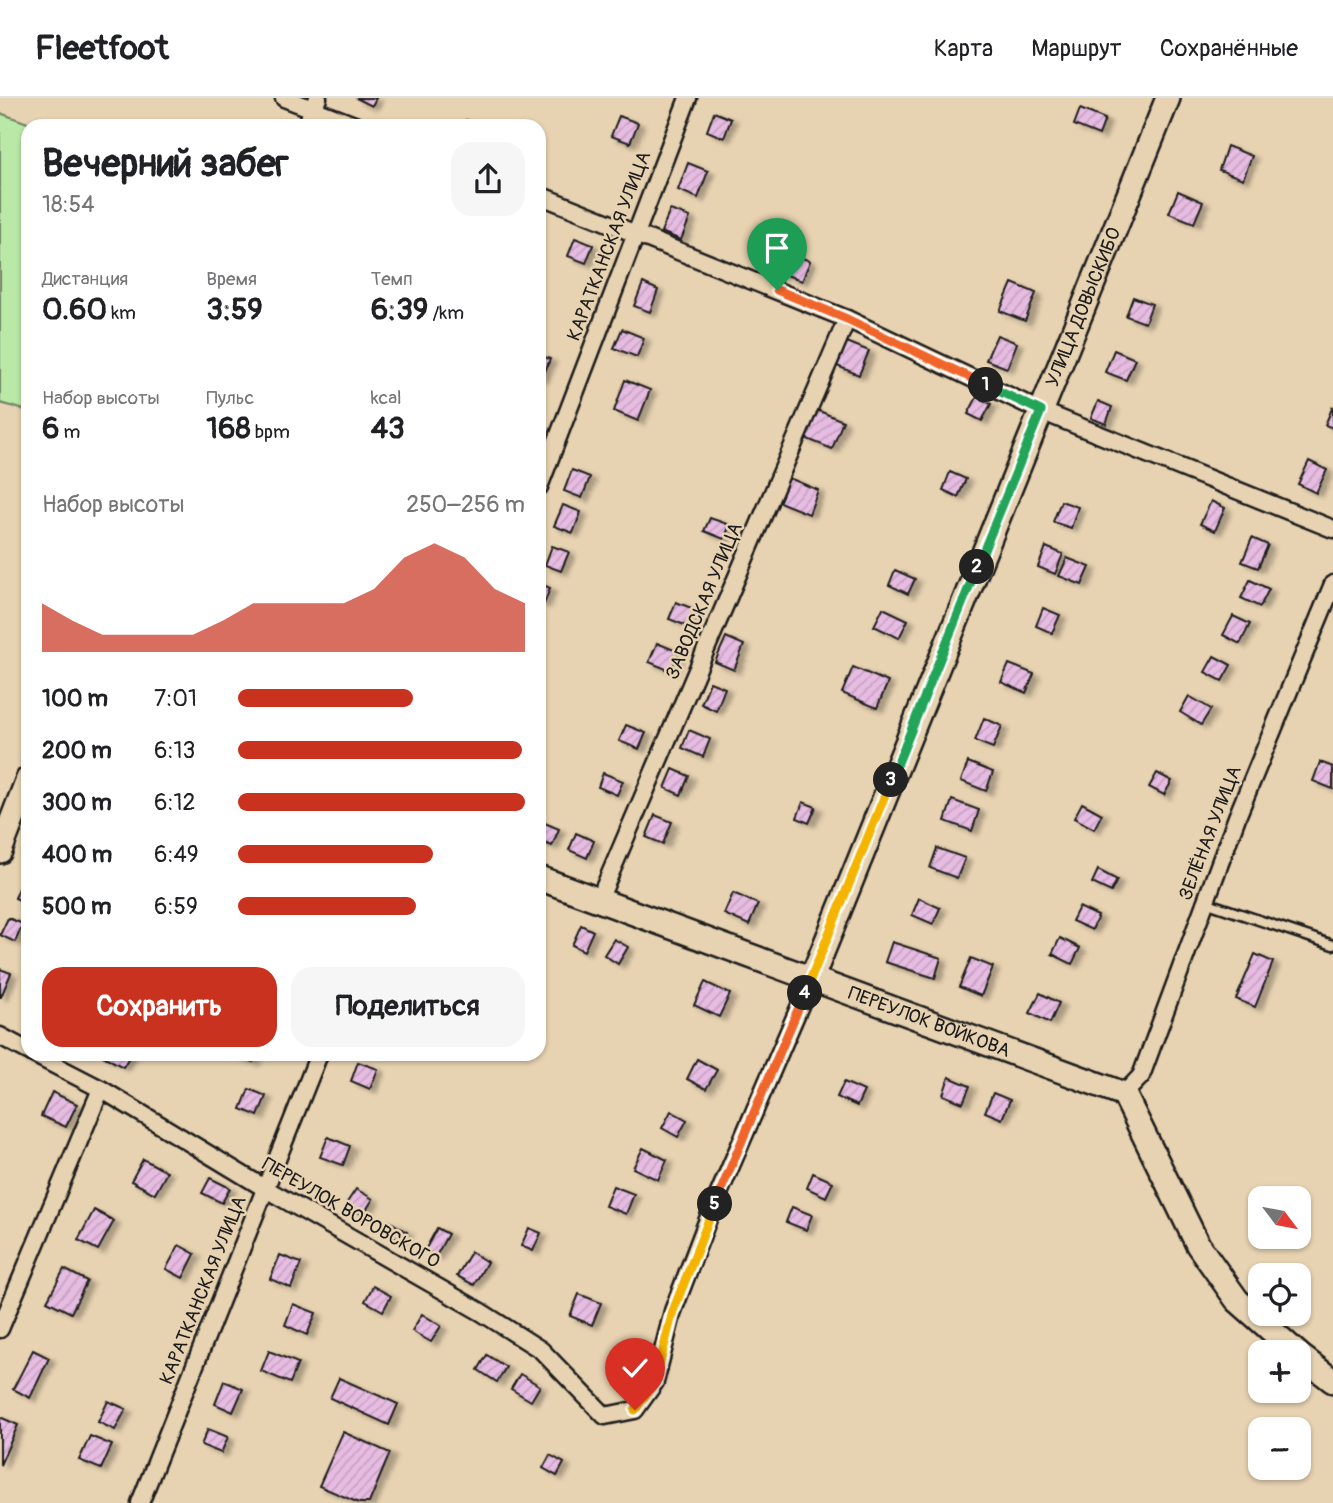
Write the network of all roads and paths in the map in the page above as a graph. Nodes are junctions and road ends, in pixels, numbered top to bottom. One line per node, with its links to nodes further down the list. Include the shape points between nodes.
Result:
1 (284, 98): 4 (street)
2 (688, 98): 7 (street, КАРАТКАНСКАЯ УЛИЦА)
3 (1168, 98): 9 (street, УЛИЦА ДОВЫСКИБО)
4 (316, 104): 5 (street)
5 (344, 119)
6 (546, 198): 7 (street)
7 (637, 233): 8 (street); 10 (street, КАРАТКАНСКАЯ УЛИЦА)
8 (847, 319): 9 (street); 16 (street, ЗАВОДСКАЯ УЛИЦА)
9 (1041, 411): 11 (street); 19 (street, УЛИЦА ДОВЫСКИБО)
10 (546, 468)
11 (1333, 529)
12 (1333, 584): 17 (street, ЗЕЛЁНАЯ УЛИЦА)
13 (21, 797): 14 (street)
14 (0, 851)
15 (546, 881): 16 (street, ПЕРЕУЛОК ВОЙКОВА)
16 (598, 900): 19 (street, ПЕРЕУЛОК ВОЙКОВА)
17 (1205, 902): 18 (lane); 25 (street, ЗЕЛЁНАЯ УЛИЦА, via 1141,1076)
18 (1333, 945)
19 (811, 980): 25 (street, ПЕРЕУЛОК ВОЙКОВА); 31 (street, УЛИЦА ДОВЫСКИБО, via 708,1219 673,1311 655,1382)
20 (0, 1036): 21 (street)
21 (21, 1047)
22 (46, 1061): 24 (street, ПЕРЕУЛОК ВОРОВСКОГО)
23 (316, 1061): 26 (street, КАРАТКАНСКАЯ УЛИЦА)
24 (101, 1090): 26 (street, ПЕРЕУЛОК ВОРОВСКОГО); 27 (street)
25 (1124, 1094): 28 (street, via 1198,1245 1237,1300)
26 (266, 1189): 31 (street, ПЕРЕУЛОК ВОРОВСКОГО, via 541,1350 605,1416); 32 (street, КАРАТКАНСКАЯ УЛИЦА)
27 (0, 1329)
28 (1282, 1340)
29 (1311, 1364): 30 (street)
30 (1333, 1381)
31 (635, 1410)
32 (140, 1503)

